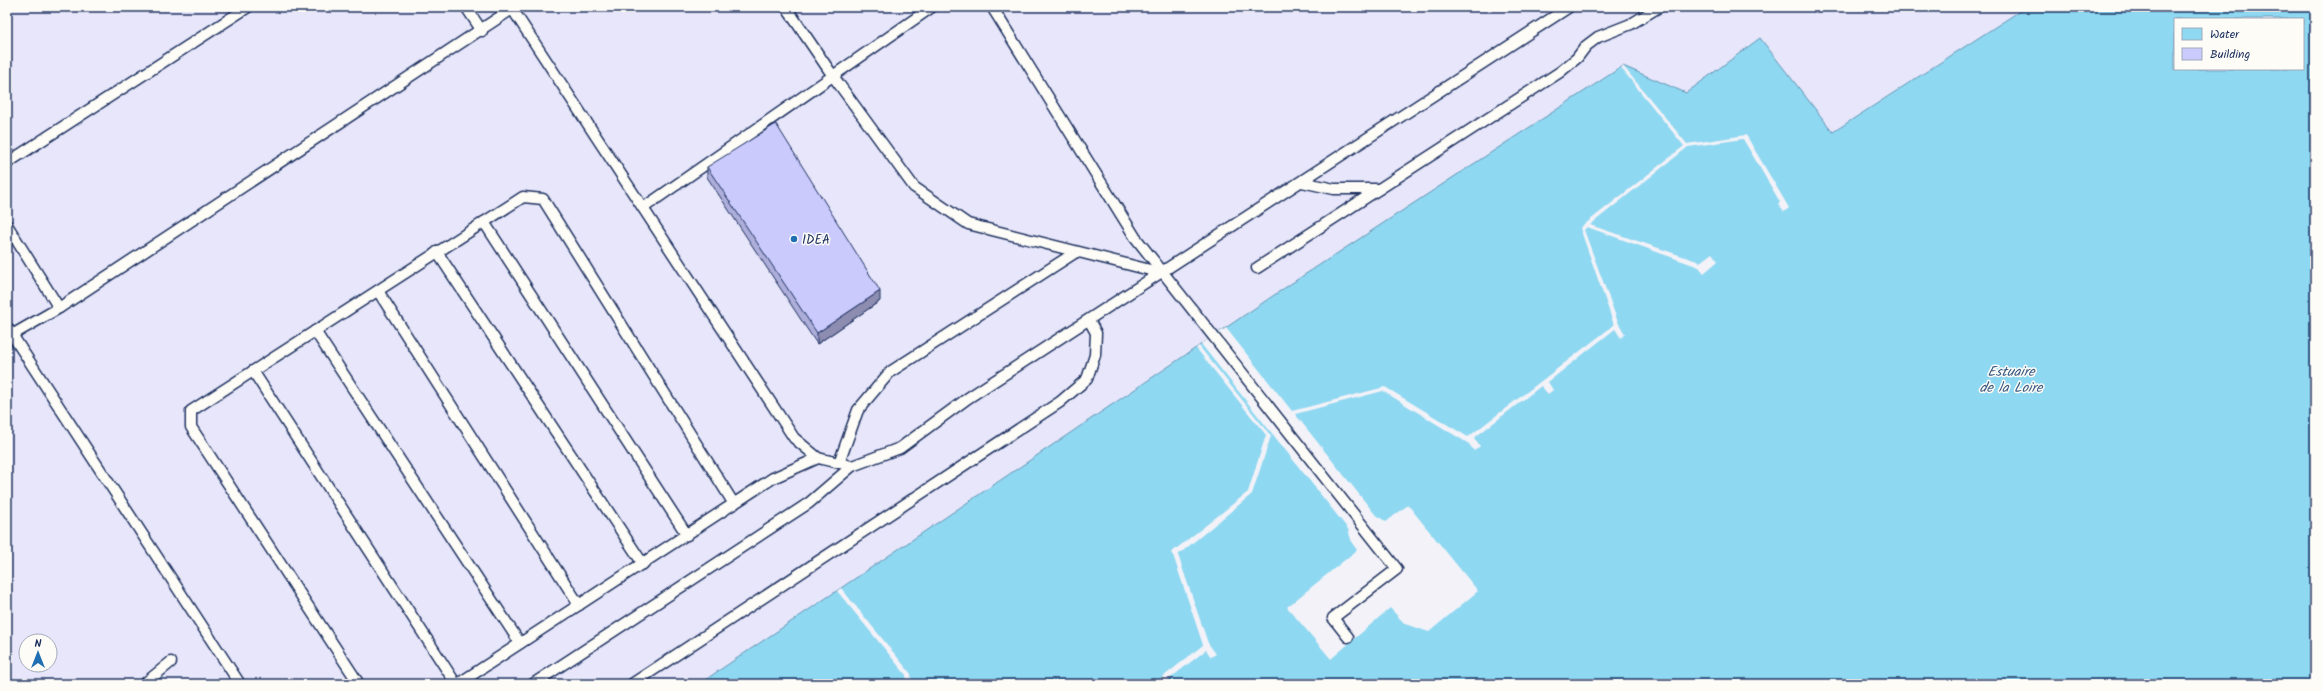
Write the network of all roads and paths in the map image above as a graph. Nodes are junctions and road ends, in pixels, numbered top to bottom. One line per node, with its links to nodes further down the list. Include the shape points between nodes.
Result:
1 (248, 7): 11 (lane)
2 (466, 7): 9 (lane)
3 (786, 7): 10 (lane)
4 (932, 7): 10 (lane)
5 (992, 7): 20 (lane, via 1135,237)
6 (1569, 7): 12 (lane)
7 (1659, 7): 13 (lane, via 1631,24 1598,37 1560,72)
8 (511, 8): 9 (lane); 14 (lane)
9 (482, 31): 22 (lane)
10 (833, 76): 14 (lane); 18 (lane, via 914,187 968,224)
11 (7, 163)
12 (1302, 182): 13 (lane, via 1334,189); 20 (lane)
13 (1379, 189): 19 (lane)
14 (643, 208): 27 (lane, via 794,438)
15 (484, 222): 17 (lane); 30 (lane, via 523,197 543,199); 31 (lane)
16 (7, 224): 22 (lane)
17 (437, 252): 21 (lane); 32 (lane)
18 (1076, 252): 20 (lane); 28 (lane, via 890,372 858,410)
19 (1257, 268)
20 (1162, 273): 23 (lane); 34 (lane, via 1397,569 1333,618)
21 (378, 291): 25 (lane); 33 (lane)
22 (59, 308): 24 (lane)
23 (1089, 320): 29 (lane, via 968,398 900,448); 42 (lane, via 1096,333 1095,354 1087,379 1060,402)
24 (10, 331): 38 (lane)
25 (315, 331): 26 (lane); 35 (lane)
26 (253, 371): 39 (lane, via 191,412 191,427); 40 (lane)
27 (818, 458): 28 (lane); 30 (lane, via 773,478)
28 (839, 463): 29 (lane)
29 (852, 466): 41 (lane, via 809,503)
30 (734, 504): 31 (lane)
31 (687, 535): 32 (lane)
32 (643, 564): 33 (lane)
33 (579, 605): 35 (lane)
34 (1348, 637)
35 (520, 644): 40 (lane)
36 (171, 662): 37 (lane)
37 (144, 684)
38 (240, 684)
39 (359, 684)
40 (457, 684)
41 (533, 684)
42 (632, 684)

